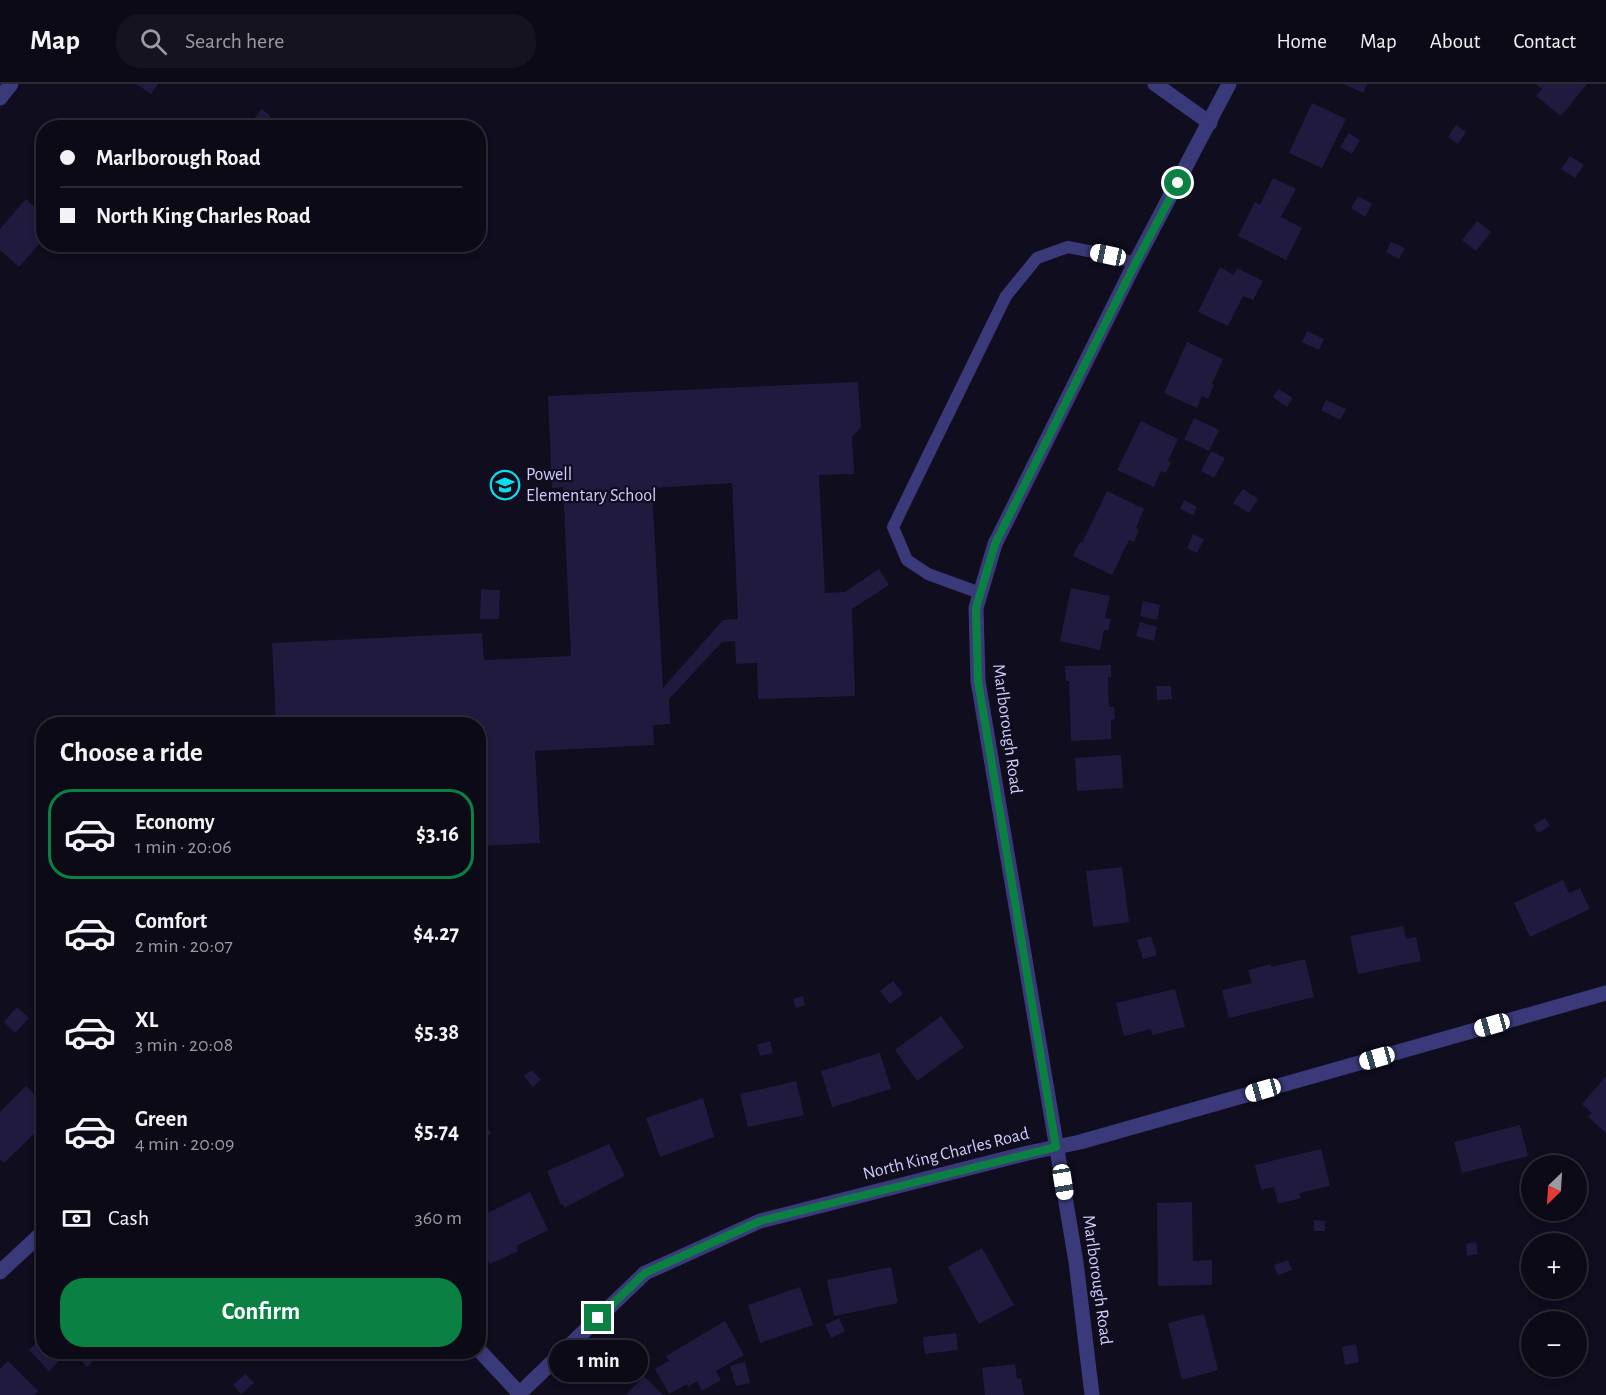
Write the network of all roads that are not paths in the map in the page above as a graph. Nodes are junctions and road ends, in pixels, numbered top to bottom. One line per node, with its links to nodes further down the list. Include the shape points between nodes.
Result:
1 (11, 84): 4 (street)
2 (1155, 84): 5 (street)
3 (1229, 84): 5 (street, Marlborough Road)
4 (0, 98)
5 (1210, 123): 6 (street, Marlborough Road)
6 (1135, 264): 7 (street, Marlborough Road, via 995,544); 7 (lane, via 1068,247 1037,258 1006,296 892,527 907,560 928,574)
7 (980, 594): 9 (street, Marlborough Road, via 976,608 978,681)
8 (1606, 993): 9 (street, North King Charles Road)
9 (1056, 1147): 13 (street, North King Charles Road, via 760,1221 645,1273); 14 (street, Marlborough Road, via 1076,1262)
10 (36, 1238): 11 (street)
11 (0, 1272)
12 (486, 1359): 13 (street)
13 (519, 1394)
14 (1092, 1395)

